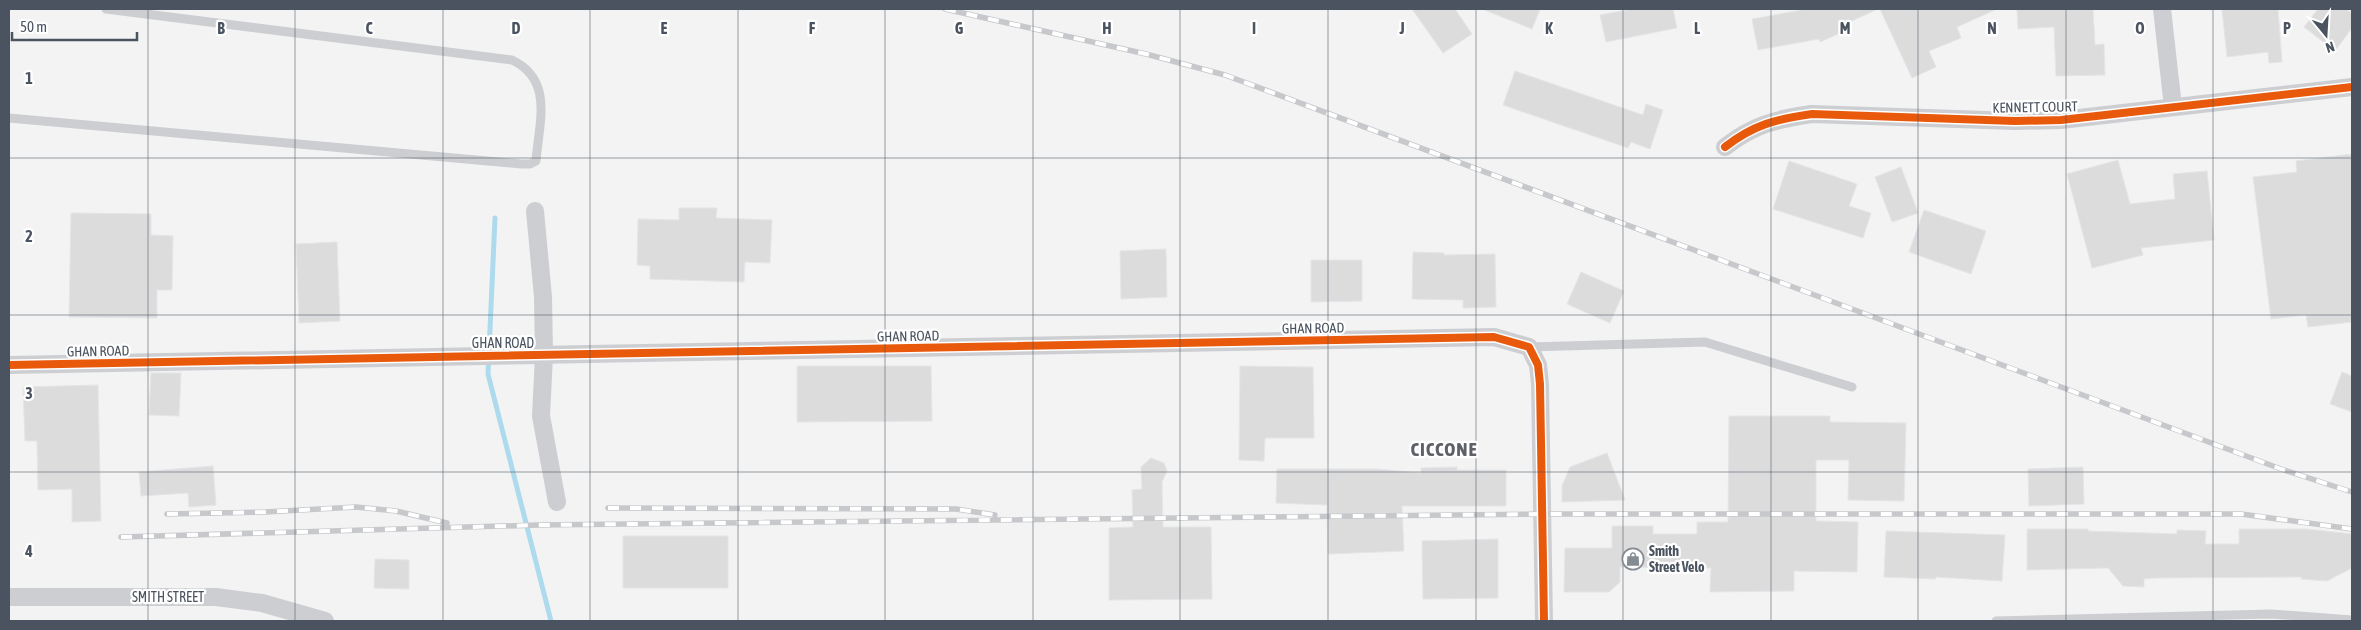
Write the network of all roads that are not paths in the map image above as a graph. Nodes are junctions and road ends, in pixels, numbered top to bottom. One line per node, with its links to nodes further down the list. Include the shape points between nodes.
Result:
1 (106, 9): 5 (lane, via 512,60 525,67 539,88 536,161 522,164)
2 (2162, 9): 4 (street)
3 (2352, 87): 4 (street, KENNETT COURT)
4 (2174, 107): 6 (street, KENNETT COURT, via 2061,120 1812,114 1750,129)
5 (9, 118)
6 (1725, 147)
7 (535, 211): 9 (street)
8 (1529, 347): 9 (street, GHAN ROAD, via 1494,337); 11 (lane, via 1705,342); 18 (street, via 1538,366 1540,384)
9 (544, 355): 10 (street, GHAN ROAD); 12 (street, via 541,416)
10 (9, 365)
11 (1852, 387)
12 (557, 502)
13 (9, 597): 14 (street, SMITH STREET, via 216,597)
14 (262, 603): 16 (street); 17 (street, SMITH STREET)
15 (2352, 620): 19 (lane, via 2272,614)
16 (276, 621)
17 (323, 621)
18 (1544, 621)
19 (1996, 621)

